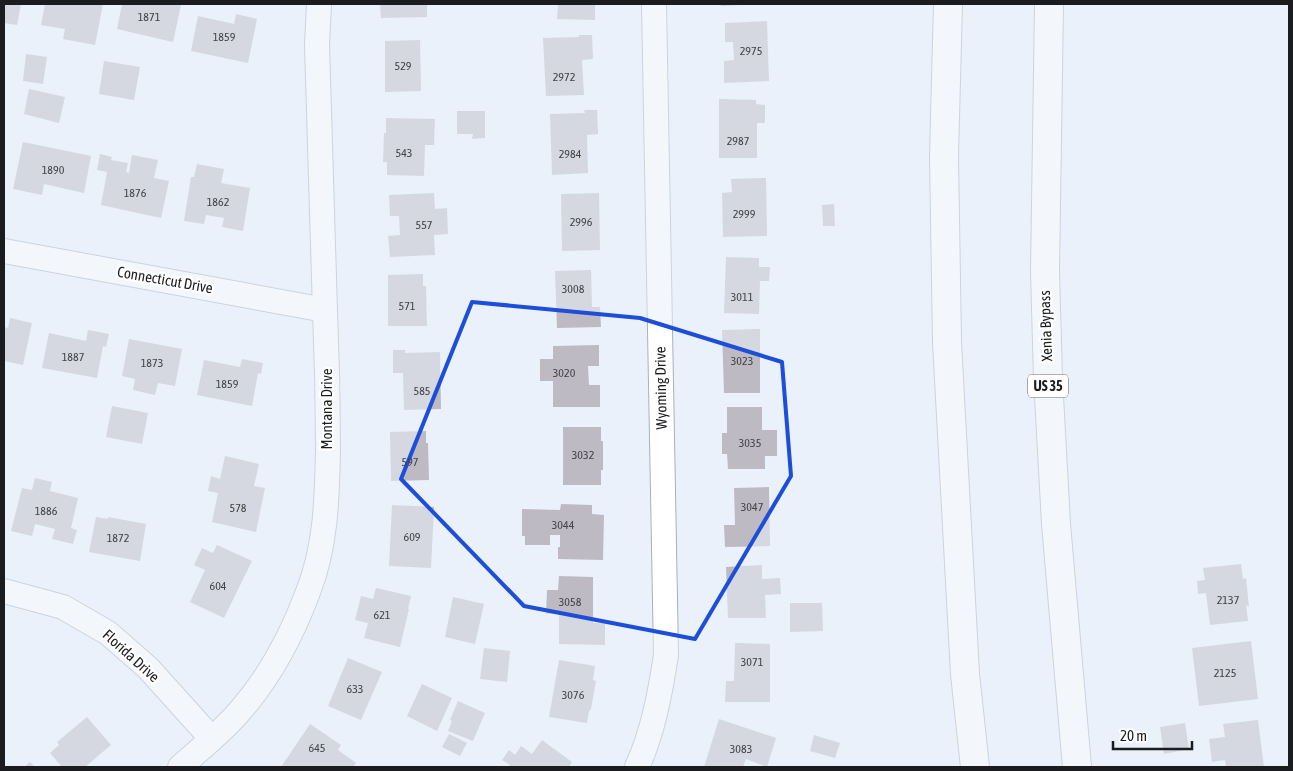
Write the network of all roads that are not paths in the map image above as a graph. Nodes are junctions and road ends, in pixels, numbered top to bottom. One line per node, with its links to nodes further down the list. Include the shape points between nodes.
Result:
1 (319, 4): 6 (street, Montana Drive, via 317,45)
2 (654, 4): 10 (street, Wyoming Drive, via 666,655 658,706)
3 (948, 4): 11 (highway, via 944,156 947,342 965,674)
4 (1049, 4): 12 (highway, Xenia Bypass / US 35, via 1045,272 1048,369 1056,524)
5 (4, 251): 6 (street, Connecticut Drive)
6 (325, 310): 8 (street, Montana Drive, via 327,493 316,567 287,642 262,684)
7 (4, 591): 8 (street, Florida Drive, via 63,608 108,633 148,668)
8 (212, 739): 9 (street, Montana Drive)
9 (180, 767)
10 (637, 767)
11 (975, 767)
12 (1076, 767)

